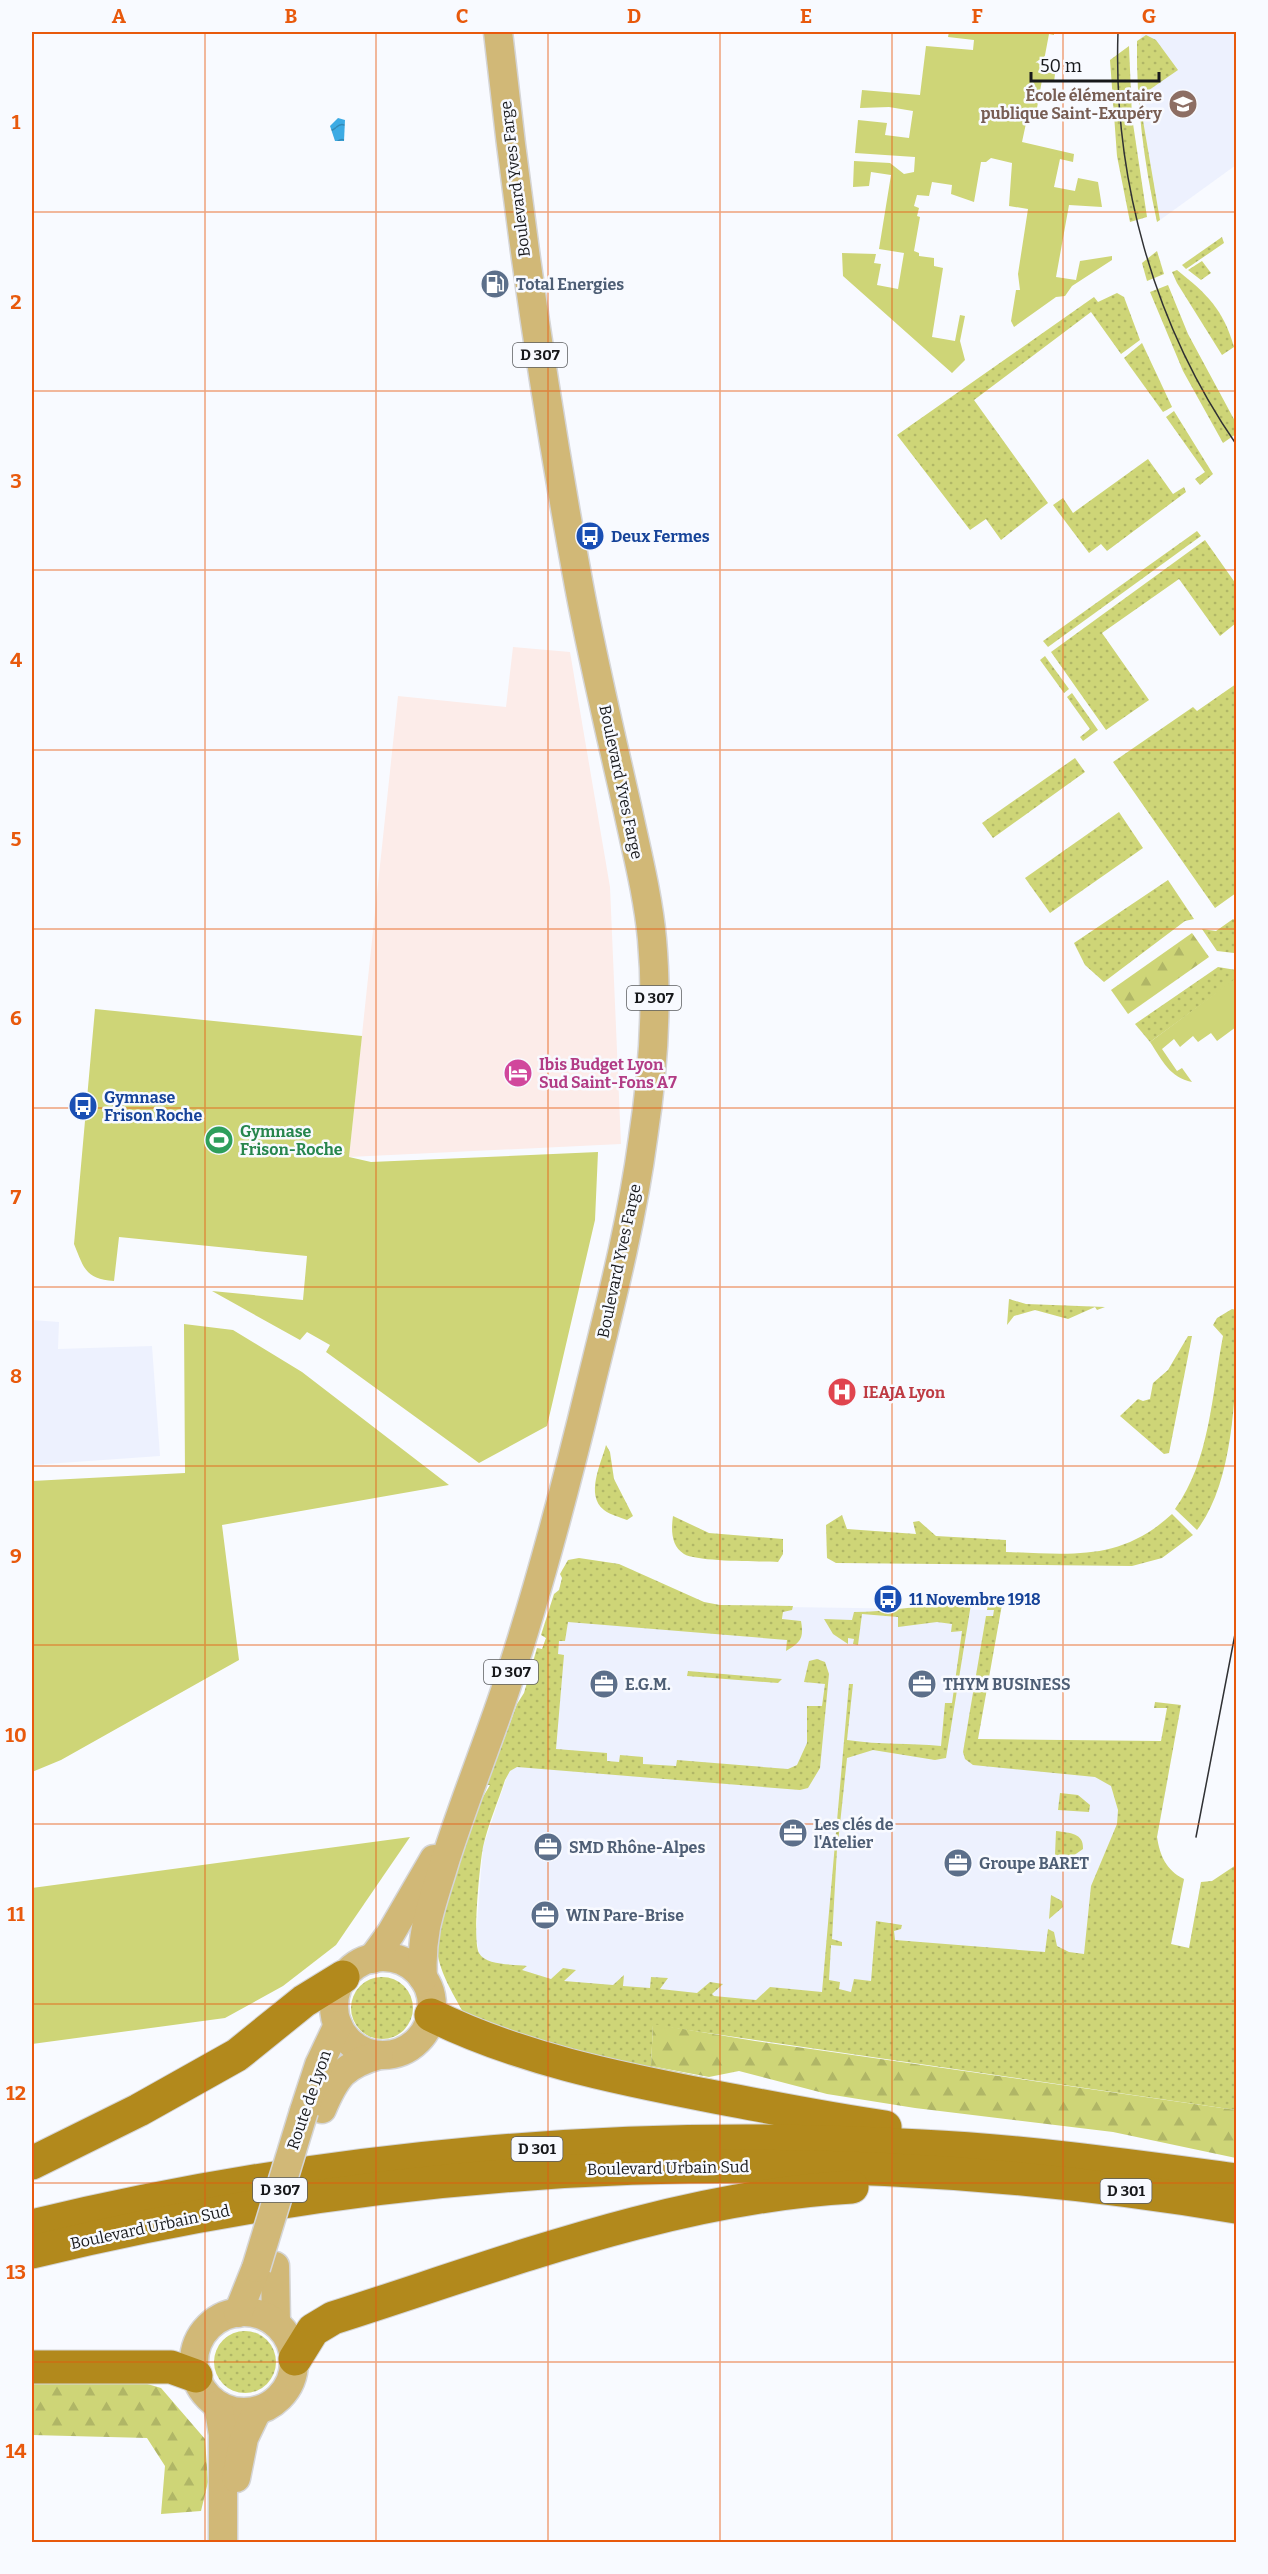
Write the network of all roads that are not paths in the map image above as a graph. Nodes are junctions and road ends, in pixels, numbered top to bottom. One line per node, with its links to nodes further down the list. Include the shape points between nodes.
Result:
1 (498, 32): 2 (main road, Boulevard Yves Farge / D 307, via 522,244 556,454 586,620 644,884 655,984 644,1138 627,1233 553,1528 504,1693)
2 (460, 1813): 3 (main road, D 307); 5 (main road, D 307, via 421,1944)
3 (372, 1959): 4 (main road); 5 (main road, via 400,1961)
4 (343, 1977): 7 (main road, via 334,2009); 11 (highway, via 304,2001 237,2055)
5 (423, 1977): 6 (main road, via 430,1995)
6 (431, 2015): 8 (main road, via 427,2029 413,2045 394,2054); 10 (highway, via 531,2055 627,2079 854,2122 1018,2140)
7 (338, 2025): 8 (main road, via 354,2046); 9 (main road, Route de Lyon / D 307, via 319,2065)
8 (379, 2055): 9 (main road, Route de Lyon / D 307, via 357,2061 344,2071)
9 (313, 2110): 17 (main road, Route de Lyon / D 307)
10 (1049, 2156): 13 (highway, Boulevard Urbain Sud / D 301); 15 (highway, Boulevard Urbain Sud / D 301, via 921,2145 752,2141 509,2150 402,2160 240,2183)
11 (32, 2163)
12 (1014, 2178): 14 (highway, Boulevard Urbain Sud / D 301); 16 (highway, Boulevard Urbain Sud / D 301, via 759,2166 570,2170 398,2186 233,2210); 20 (highway, via 985,2189 816,2189 710,2204 606,2232 333,2318 313,2330)
13 (1236, 2180)
14 (1236, 2207)
15 (32, 2226)
16 (32, 2252)
17 (266, 2267): 18 (main road, Route de Lyon / D 307); 19 (main road, Route de Lyon / D 307)
18 (238, 2313): 19 (main road, via 251,2313); 22 (main road, via 221,2318 203,2335 194,2359)
19 (276, 2323): 20 (main road, via 292,2345)
20 (294, 2359): 24 (main road, via 285,2391)
21 (32, 2367): 22 (highway, via 171,2367)
22 (196, 2376): 23 (main road, via 208,2397)
23 (218, 2405): 24 (main road, via 237,2411); 25 (main road, via 223,2434)
24 (257, 2411): 25 (main road, via 242,2446)
25 (225, 2542)

